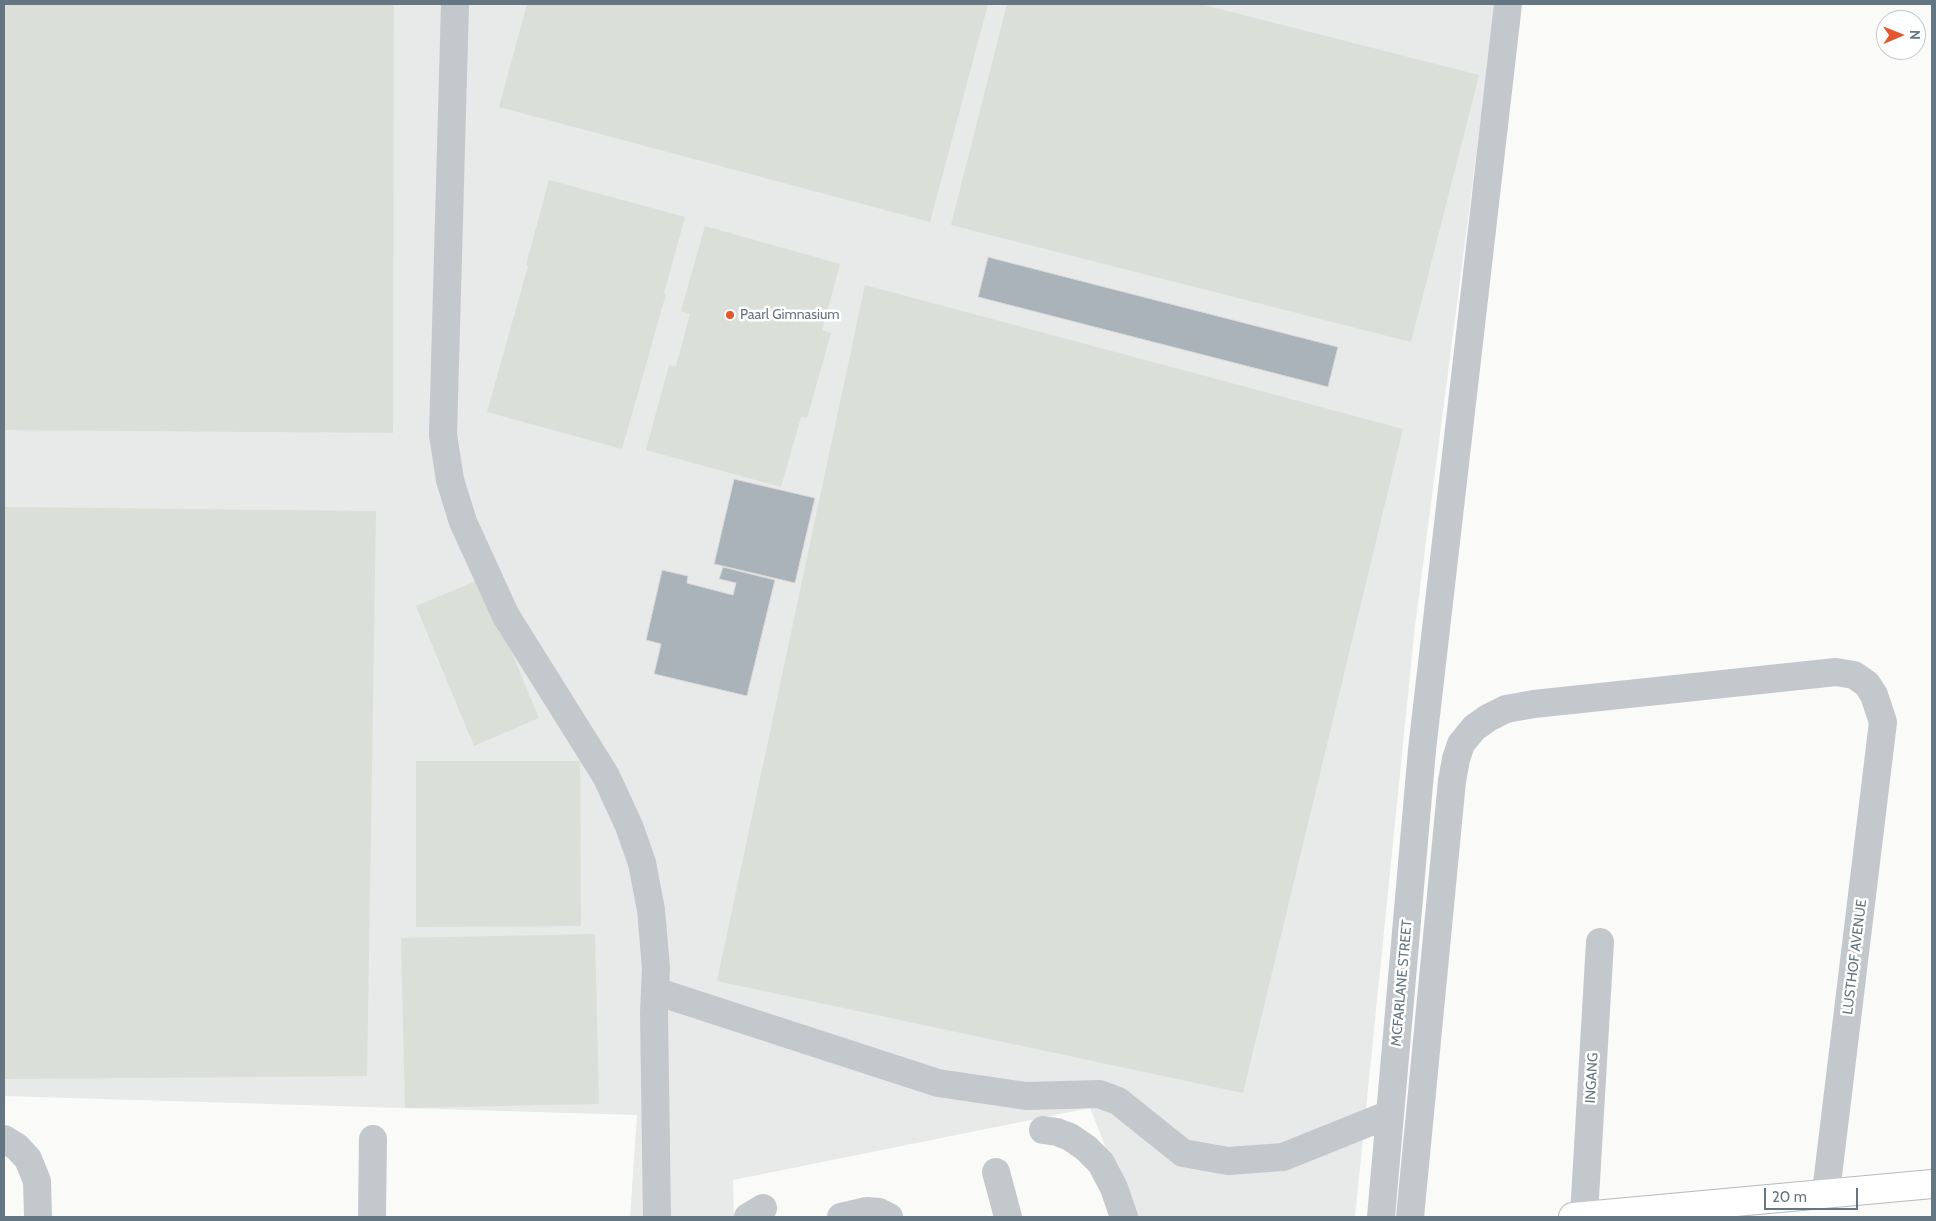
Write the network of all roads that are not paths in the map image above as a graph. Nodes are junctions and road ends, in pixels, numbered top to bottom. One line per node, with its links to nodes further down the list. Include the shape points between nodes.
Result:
1 (455, 4): 4 (street, via 443,435 450,480 463,522 506,616 606,776 629,826 642,862 651,910)
2 (1508, 4): 5 (street, MCFARLANE STREET, via 1422,750)
3 (1600, 942): 12 (street, INGANG)
4 (655, 991): 5 (street, via 938,1082 1026,1096 1099,1094 1118,1101 1183,1153 1228,1162 1283,1158); 15 (street)
5 (1390, 1114): 20 (street, MCFARLANE STREET)
6 (1043, 1130): 19 (street, via 1070,1137 1101,1163)
7 (4, 1139): 13 (street, via 17,1147 28,1160 37,1181)
8 (373, 1139): 14 (street)
9 (996, 1172): 18 (street)
10 (1932, 1184): 11 (main road)
11 (1826, 1192): 12 (main road); 21 (street, LUSTHOF AVENUE, via 1883,722 1867,684 1854,675 1836,672 1534,704 1506,709 1474,728 1462,744 1452,781)
12 (1578, 1216)
13 (38, 1217)
14 (372, 1217)
15 (657, 1217)
16 (841, 1217): 17 (street, via 867,1211)
17 (889, 1217)
18 (1008, 1217)
19 (1124, 1217)
20 (1381, 1217)
21 (1410, 1217)

